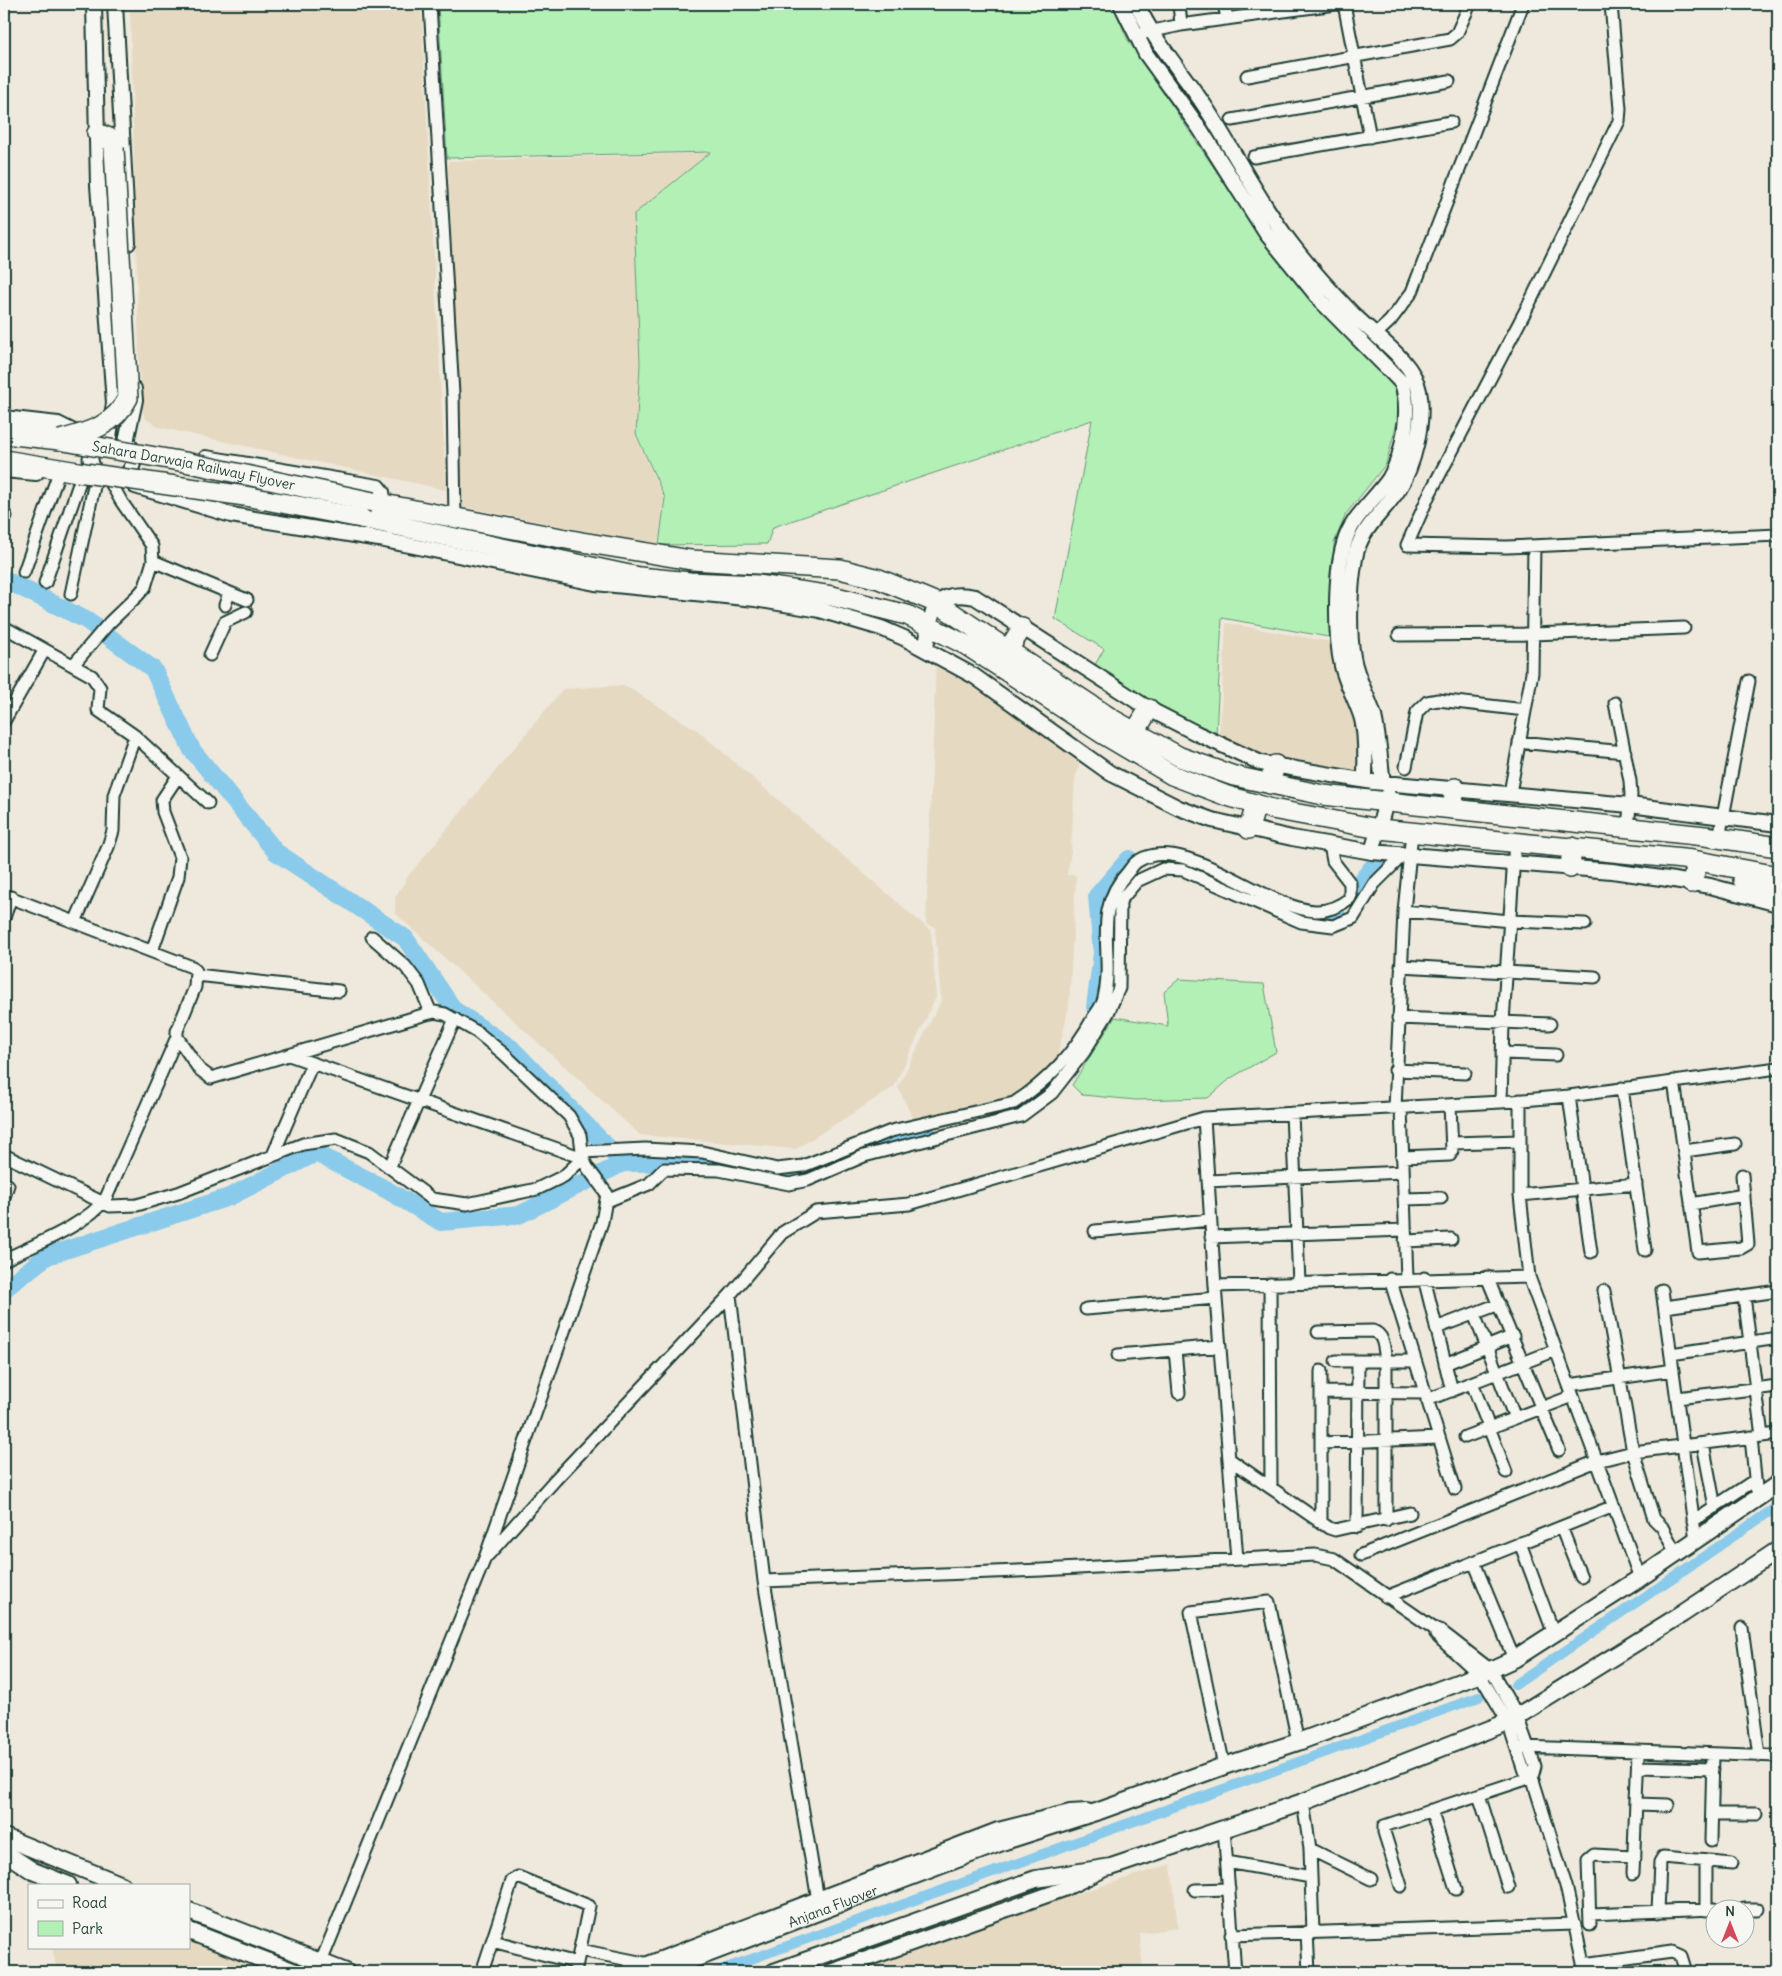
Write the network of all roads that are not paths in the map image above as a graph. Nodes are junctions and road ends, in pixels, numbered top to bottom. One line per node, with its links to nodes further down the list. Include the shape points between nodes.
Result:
1 (94, 4): 25 (street)
2 (115, 4): 34 (street, via 135,400)
3 (430, 4): 41 (street, via 453,394)
4 (1121, 4): 18 (street)
5 (1136, 4): 17 (street)
6 (1179, 4): 16 (street)
7 (1224, 4): 15 (street)
8 (1336, 4): 13 (street)
9 (1344, 4): 19 (street)
10 (1470, 4): 19 (street, via 1457,33 1450,39)
11 (1523, 4): 28 (street, via 1412,292)
12 (1611, 4): 44 (street, via 1619,121 1529,304 1429,495 1407,545)
13 (1309, 6): 14 (street)
14 (1268, 9): 15 (street)
15 (1226, 19): 16 (street)
16 (1181, 24): 17 (street)
17 (1152, 31): 18 (street); 28 (street, via 1205,107 1291,243)
18 (1136, 37): 75 (street, via 1200,128 1266,233 1322,302 1402,383 1406,395 1405,425 1389,478 1351,524 1340,566 1340,655 1346,682 1362,719)
19 (1354, 57): 20 (street); 22 (street)
20 (1247, 76)
21 (1449, 81): 22 (street)
22 (1362, 96): 23 (street); 26 (street)
23 (1232, 120)
24 (1451, 122): 26 (street)
25 (97, 133): 30 (street, via 114,403); 30 (highway, bridge, via 112,139 114,148 128,398)
26 (1370, 137): 27 (street)
27 (1254, 157)
28 (1375, 336): 76 (street, via 1408,366 1415,378 1420,406 1416,444 1402,482 1366,527 1354,560 1351,646 1374,718)
29 (4, 418): 33 (street, via 58,424)
30 (110, 429): 32 (highway, bridge); 33 (street); 34 (street)
31 (4, 434): 32 (highway, Sahara Darwaja Railway Flyover)
32 (60, 440): 40 (highway, Sahara Darwaja Railway Flyover, bridge, via 185,462)
33 (96, 444): 39 (street, via 91,464)
34 (128, 445): 39 (street, via 134,460 132,467); 40 (street, via 378,487 382,492)
35 (4, 460): 42 (highway, Sahara Darwaja Railway Flyover, bridge, via 245,496 361,518)
36 (4, 470): 37 (street)
37 (58, 475): 38 (street); 46 (street)
38 (81, 478): 39 (street); 47 (street)
39 (107, 478): 42 (street, via 231,515); 45 (street, via 152,546); 49 (street)
40 (379, 503): 41 (highway, Sahara Darwaja Railway Flyover)
41 (455, 518): 50 (highway, Sahara Darwaja Railway Flyover, via 691,560 840,569 879,580)
42 (380, 531): 52 (highway, Sahara Darwaja Railway Flyover, via 639,577 758,585 832,596 907,615); 58 (street, via 595,583 755,599 820,610 881,628)
43 (1778, 535): 44 (street)
44 (1534, 546): 56 (street)
45 (153, 561): 48 (street); 62 (street, via 145,587)
46 (24, 572)
47 (45, 583)
48 (229, 593): 51 (street); 61 (street, via 247,606 225,622)
49 (71, 594)
50 (937, 603): 52 (street); 54 (street, via 949,595 975,597); 59 (highway, Sahara Darwaja Railway Flyover)
51 (225, 605)
52 (929, 625): 58 (street); 82 (highway, Sahara Darwaja Railway Flyover, via 1172,775)
53 (4, 627): 60 (street)
54 (1022, 628): 59 (highway); 65 (street)
55 (1684, 628): 56 (street)
56 (1533, 634): 57 (street); 66 (street, via 1532,673)
57 (1399, 635)
58 (926, 649): 88 (street, via 974,676 1110,773 1179,808)
59 (1008, 650): 68 (highway, Sahara Darwaja Railway Flyover)
60 (44, 651): 62 (street); 67 (street)
61 (210, 655)
62 (74, 664): 69 (street, via 97,682 100,688 98,710)
63 (1750, 681): 85 (street)
64 (1615, 703): 71 (street)
65 (1149, 709): 68 (highway); 72 (street, via 1261,763)
66 (1525, 710): 70 (street); 73 (street, via 1438,700 1427,702 1416,712)
67 (4, 721)
68 (1135, 732): 77 (highway, Sahara Darwaja Railway Flyover, via 1180,757 1234,776)
69 (135, 736): 74 (street); 108 (street, via 114,795 113,831 108,847)
70 (1519, 742): 71 (street); 79 (street)
71 (1625, 752): 83 (street)
72 (1275, 765): 75 (street); 77 (highway)
73 (1406, 767)
74 (178, 776): 80 (street); 111 (street, via 162,800 163,812 180,857 178,878)
75 (1365, 780): 76 (street)
76 (1387, 783): 78 (street); 81 (street)
77 (1270, 784): 81 (highway, Sahara Darwaja Railway Flyover)
78 (1454, 788): 79 (street); 84 (highway)
79 (1510, 793): 83 (street)
80 (208, 803)
81 (1386, 803): 84 (highway, Sahara Darwaja Railway Flyover); 89 (street)
82 (1256, 804): 88 (highway); 89 (highway, Sahara Darwaja Railway Flyover)
83 (1630, 805): 85 (street); 87 (street)
84 (1452, 809): 87 (highway, Sahara Darwaja Railway Flyover)
85 (1723, 817): 86 (street); 91 (street)
86 (1778, 824)
87 (1628, 828): 91 (highway, Sahara Darwaja Railway Flyover)
88 (1249, 829): 94 (street)
89 (1379, 829): 90 (highway, Sahara Darwaja Railway Flyover); 96 (street)
90 (1412, 833): 92 (highway, Sahara Darwaja Railway Flyover); 97 (street)
91 (1719, 838): 93 (highway, Sahara Darwaja Railway Flyover)
92 (1515, 841): 95 (highway, Sahara Darwaja Railway Flyover); 99 (street)
93 (1773, 843)
94 (1330, 844): 96 (street); 146 (street, via 1333,861 1350,883 1350,898 1338,907 1315,911 1289,904 1186,857 1162,854 1138,860 1118,882 1108,907 1104,1000 1081,1040 1058,1068 1032,1092 1014,1103 891,1131 803,1166 777,1169 702,1152 646,1149)
95 (1572, 847): 98 (highway, Sahara Darwaja Railway Flyover); 100 (highway)
96 (1372, 852): 97 (street)
97 (1406, 855): 99 (street); 105 (street); 159 (street, via 1374,884 1353,918 1333,926 1301,922 1183,870 1163,869 1137,881 1120,901 1119,988 1108,1013 1084,1052 1052,1093 1021,1116 872,1153 808,1180 789,1184 719,1170 664,1169 649,1184)
98 (1695, 862): 101 (highway, Sahara Darwaja Railway Flyover); 102 (highway)
99 (1514, 863): 100 (street); 107 (street)
100 (1570, 868): 102 (street)
101 (1777, 881)
102 (1692, 883): 104 (street)
103 (8, 896): 106 (street); 108 (street)
104 (1778, 904)
105 (1404, 911): 107 (street); 112 (street)
106 (4, 918)
107 (1510, 921): 109 (street); 113 (street)
108 (75, 922): 111 (street)
109 (1585, 924)
110 (372, 937): 117 (street, via 409,972)
111 (152, 951): 114 (street, via 192,967)
112 (1401, 966): 113 (street); 118 (street)
113 (1506, 972): 115 (street); 120 (street)
114 (197, 975): 116 (street); 122 (street)
115 (1595, 977)
116 (339, 991)
117 (431, 1013): 119 (street, via 446,1014); 125 (street)
118 (1398, 1018): 120 (street); 128 (street)
119 (456, 1019): 134 (street); 146 (street, via 504,1054 569,1116 580,1135)
120 (1503, 1022): 121 (street); 123 (street)
121 (1550, 1024)
122 (177, 1037): 125 (street, via 199,1069 211,1078); 162 (street)
123 (1502, 1053): 124 (street); 135 (street)
124 (1556, 1055)
125 (288, 1056): 126 (street)
126 (312, 1064): 134 (street); 145 (street)
127 (1778, 1068): 130 (street)
128 (1396, 1070): 129 (street); 137 (street)
129 (1465, 1073)
130 (1674, 1081): 131 (street); 143 (street)
131 (1622, 1088): 132 (street); 153 (street)
132 (1569, 1096): 133 (street); 155 (street)
133 (1520, 1100): 135 (street); 140 (street)
134 (420, 1102): 146 (street); 148 (street)
135 (1501, 1102): 136 (street)
136 (1450, 1105): 137 (street); 141 (street)
137 (1398, 1108): 138 (street); 147 (street)
138 (1292, 1114): 139 (street); 151 (street)
139 (1204, 1118): 152 (street); 184 (street, via 909,1204 816,1212 782,1233)
140 (1520, 1141): 141 (street); 156 (street)
141 (1452, 1143): 147 (street, via 1450,1155)
142 (1735, 1144): 143 (street)
143 (1684, 1151): 163 (street)
144 (4, 1154): 162 (street)
145 (273, 1155): 148 (street, via 303,1144 336,1139 369,1152); 162 (street, via 136,1205)
146 (584, 1157): 148 (street, via 564,1176 537,1189 467,1204 432,1199); 159 (street)
147 (1402, 1157): 149 (street)
148 (390, 1166)
149 (1403, 1172): 151 (street); 161 (street)
150 (1742, 1175): 157 (street)
151 (1295, 1176): 152 (street); 166 (street)
152 (1208, 1181): 164 (street)
153 (1636, 1184): 155 (street); 170 (street)
154 (8, 1185): 158 (street)
155 (1582, 1190): 156 (street); 171 (street)
156 (1520, 1195): 174 (street)
157 (1744, 1195): 163 (street); 163 (street, via 1749,1238 1748,1244 1741,1248 1698,1252)
158 (4, 1197)
159 (607, 1198): 258 (street, via 602,1222)
160 (1442, 1198): 161 (street)
161 (1404, 1199): 167 (street)
162 (102, 1204): 172 (street, via 86,1218)
163 (1691, 1204)
164 (1210, 1220): 165 (street); 168 (street)
165 (1095, 1231)
166 (1297, 1234): 167 (street); 168 (street); 179 (street)
167 (1405, 1235): 169 (street); 177 (street)
168 (1211, 1237): 180 (street)
169 (1451, 1239)
170 (1645, 1250)
171 (1591, 1252)
172 (4, 1260)
173 (1487, 1277): 174 (street); 175 (street); 187 (street)
174 (1529, 1277): 199 (street)
175 (1424, 1278): 177 (street); 191 (street)
176 (1390, 1279): 177 (street); 179 (street); 205 (street)
177 (1407, 1279)
178 (1270, 1284): 179 (street); 180 (street); 242 (street)
179 (1299, 1284)
180 (1214, 1286): 186 (street)
181 (1662, 1290): 188 (street)
182 (1604, 1291): 211 (street)
183 (1778, 1291): 185 (street)
184 (730, 1295): 258 (street); 263 (street)
185 (1744, 1296): 188 (street); 195 (street)
186 (1216, 1298): 189 (street); 196 (street)
187 (1499, 1304): 190 (street); 193 (street)
188 (1665, 1307): 200 (street)
189 (1086, 1309)
190 (1474, 1314): 191 (street); 197 (street)
191 (1436, 1328): 207 (street)
192 (1318, 1332): 204 (street, via 1379,1332)
193 (1512, 1336): 197 (street); 206 (street)
194 (1778, 1338): 195 (street)
195 (1750, 1342): 200 (street); 214 (street)
196 (1220, 1346): 198 (street); 237 (street)
197 (1487, 1347): 207 (street); 210 (street)
198 (1175, 1350): 201 (street); 220 (street)
199 (1556, 1350): 206 (street); 216 (street)
200 (1671, 1354): 208 (street)
201 (1118, 1355)
202 (1336, 1361): 203 (street)
203 (1358, 1361): 204 (street); 218 (street)
204 (1386, 1361): 205 (street); 219 (street)
205 (1415, 1361): 221 (street)
206 (1524, 1363): 210 (street); 223 (street)
207 (1445, 1364): 215 (street)
208 (1673, 1370): 211 (street); 222 (street)
209 (1321, 1371): 217 (street)
210 (1497, 1373): 212 (street); 224 (street)
211 (1618, 1378): 216 (street); 236 (street)
212 (1472, 1383): 215 (street); 225 (street)
213 (1778, 1386): 214 (street)
214 (1756, 1389): 222 (street); 228 (street)
215 (1452, 1390): 221 (street)
216 (1571, 1390): 223 (street); 238 (street)
217 (1321, 1392): 218 (street); 232 (street)
218 (1358, 1392): 219 (street); 231 (street)
219 (1386, 1392): 221 (street); 230 (street)
220 (1179, 1393)
221 (1426, 1397): 229 (street)
222 (1677, 1398): 234 (street)
223 (1542, 1408): 224 (street); 235 (street)
224 (1515, 1418): 225 (street)
225 (1490, 1428): 227 (street); 239 (street)
226 (1778, 1434): 228 (street)
227 (1465, 1437)
228 (1756, 1437): 233 (street); 240 (street)
229 (1439, 1438): 230 (street); 243 (street)
230 (1386, 1440): 231 (street); 248 (street)
231 (1357, 1441): 232 (street); 251 (street)
232 (1321, 1443): 250 (street)
233 (1703, 1444): 234 (street); 246 (street)
234 (1683, 1446): 236 (street); 249 (street)
235 (1559, 1450)
236 (1633, 1452): 238 (street); 256 (street, via 1654,1519)
237 (1228, 1459): 242 (street); 259 (street)
238 (1598, 1461): 245 (street); 257 (street)
239 (1506, 1472)
240 (1755, 1480): 244 (street); 246 (street)
241 (1778, 1484): 244 (main road, Anjana Flyover)
242 (1271, 1488): 250 (street)
243 (1454, 1489)
244 (1757, 1499): 253 (main road, Anjana Flyover)
245 (1614, 1506): 252 (street); 262 (street)
246 (1714, 1507): 249 (street)
247 (1410, 1513): 248 (street)
248 (1386, 1520): 251 (street)
249 (1693, 1521): 253 (street)
250 (1320, 1522): 251 (street, via 1335,1530)
251 (1357, 1527)
252 (1561, 1527): 254 (street); 261 (street)
253 (1696, 1540): 256 (main road, Anjana Flyover)
254 (1520, 1543): 260 (street); 266 (street)
255 (1778, 1550): 269 (main road, via 1682,1614)
256 (1676, 1553): 262 (main road, Anjana Flyover)
257 (1361, 1555)
258 (485, 1558): 325 (street)
259 (1236, 1559): 263 (street); 264 (street, via 1325,1556 1334,1559)
260 (1474, 1562): 264 (street); 267 (street)
261 (1581, 1577)
262 (1640, 1578): 266 (main road, Anjana Flyover)
263 (764, 1581): 312 (street)
264 (1386, 1597): 268 (street, via 1436,1630 1436,1635)
265 (1742, 1628): 275 (street)
266 (1554, 1634): 267 (main road, Anjana Flyover)
267 (1514, 1659): 268 (main road, Anjana Flyover)
268 (1485, 1672): 269 (street); 270 (main road, Anjana Flyover)
269 (1512, 1719): 271 (street); 272 (street); 282 (main road)
270 (1298, 1742): 277 (main road, Anjana Flyover); 277 (street, via 1269,1602 1192,1612)
271 (1516, 1746): 272 (street); 280 (street, via 1524,1771)
272 (1529, 1748): 273 (street); 280 (street, via 1536,1766)
273 (1638, 1752): 274 (street); 278 (street)
274 (1713, 1754): 275 (street); 279 (street)
275 (1759, 1756): 276 (street)
276 (1778, 1756)
277 (1224, 1766): 286 (main road, Anjana Flyover)
278 (1638, 1767): 279 (street); 283 (street)
279 (1713, 1769): 287 (street)
280 (1532, 1777): 281 (street); 311 (street)
281 (1479, 1794): 285 (street); 305 (street)
282 (1303, 1802): 289 (main road); 292 (street)
283 (1636, 1804): 284 (street); 294 (street)
284 (1668, 1805)
285 (1431, 1810): 304 (street, via 1384,1826); 307 (street)
286 (1099, 1811): 312 (street, via 1070,1812 998,1830); 327 (main road, Anjana Flyover, via 1005,1841)
287 (1712, 1814): 288 (street); 291 (street)
288 (1757, 1814)
289 (1224, 1828): 296 (street); 298 (main road)
290 (4, 1837): 303 (main road)
291 (1711, 1841)
292 (1310, 1849): 300 (street); 301 (street)
293 (4, 1852): 302 (main road, via 33,1871)
294 (1634, 1857): 299 (street); 309 (street, via 1589,1857)
295 (1706, 1861): 297 (street); 310 (street); 317 (street, via 1667,1856 1661,1859)
296 (1227, 1862): 300 (street); 306 (street)
297 (1732, 1863)
298 (1110, 1867): 324 (street, via 1064,1889); 333 (main road, via 1036,1879)
299 (1633, 1874)
300 (1311, 1878): 320 (street)
301 (1370, 1879)
302 (66, 1884)
303 (120, 1884)
304 (1401, 1886)
305 (1508, 1887)
306 (1229, 1889): 308 (street); 321 (street)
307 (1456, 1889)
308 (1195, 1890)
309 (1589, 1897): 311 (street); 317 (street, via 1590,1920)
310 (1709, 1898)
311 (1569, 1899): 318 (street)
312 (818, 1900): 327 (street)
313 (1754, 1908): 314 (street)
314 (1758, 1908)
315 (1704, 1909): 317 (street)
316 (190, 1911): 325 (main road)
317 (1658, 1912)
318 (1575, 1924): 320 (street); 328 (street)
319 (190, 1931): 329 (main road)
320 (1310, 1932): 321 (street); 336 (street)
321 (1231, 1935): 335 (street)
322 (492, 1942): 323 (street, via 512,1881 518,1877 589,1906); 326 (street); 331 (street)
323 (580, 1950): 326 (street); 327 (street)
324 (861, 1967): 334 (street)
325 (319, 1968): 330 (main road)
326 (576, 1968)
327 (655, 1968): 332 (street)
328 (1584, 1968): 337 (street, via 1672,1952 1681,1956)
329 (295, 1972)
330 (346, 1972)
331 (482, 1972)
332 (627, 1972)
333 (774, 1972)
334 (830, 1972)
335 (1235, 1972)
336 (1309, 1972)
337 (1686, 1972)

